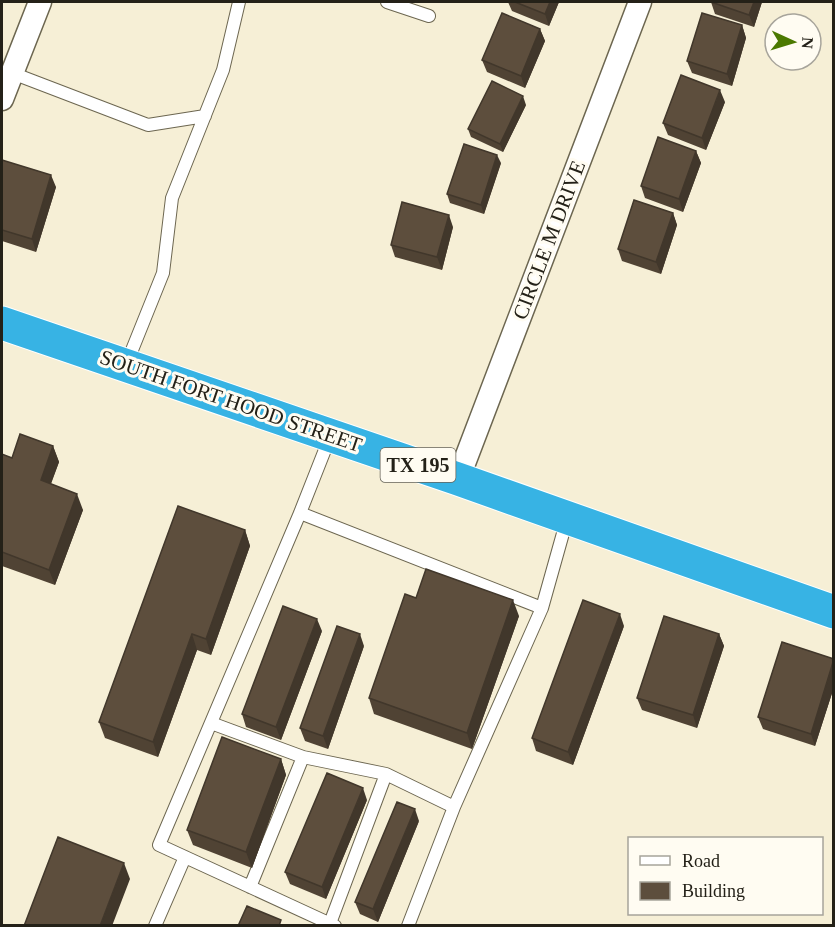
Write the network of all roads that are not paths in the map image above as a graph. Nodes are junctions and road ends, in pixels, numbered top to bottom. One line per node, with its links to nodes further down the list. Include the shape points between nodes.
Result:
1 (40, 2): 6 (street)
2 (239, 2): 8 (lane, via 223,70)
3 (387, 2): 5 (lane)
4 (640, 2): 12 (street, CIRCLE M DRIVE)
5 (429, 16)
6 (12, 73): 7 (street); 8 (lane, via 148,125)
7 (2, 99)
8 (205, 116): 10 (lane, via 172,198 163,273)
9 (2, 323): 10 (highway, SOUTH FORT HOOD STREET / TX 195)
10 (125, 365): 11 (highway, SOUTH FORT HOOD STREET / TX 195)
11 (330, 436): 12 (highway, SOUTH FORT HOOD STREET / TX 195); 13 (lane)
12 (458, 478): 14 (highway, SOUTH FORT HOOD STREET / TX 195)
13 (300, 513): 15 (lane); 17 (lane)
14 (567, 519): 15 (lane); 16 (highway, SOUTH FORT HOOD STREET / TX 195)
15 (542, 608): 20 (lane)
16 (834, 612)
17 (211, 723): 18 (lane); 21 (lane, via 159,845)
18 (303, 757): 19 (lane); 22 (lane)
19 (386, 774): 20 (lane); 23 (lane)
20 (454, 807): 25 (lane)
21 (185, 857): 22 (lane); 24 (lane)
22 (250, 887): 23 (lane)
23 (331, 925)
24 (155, 926)
25 (408, 926)

